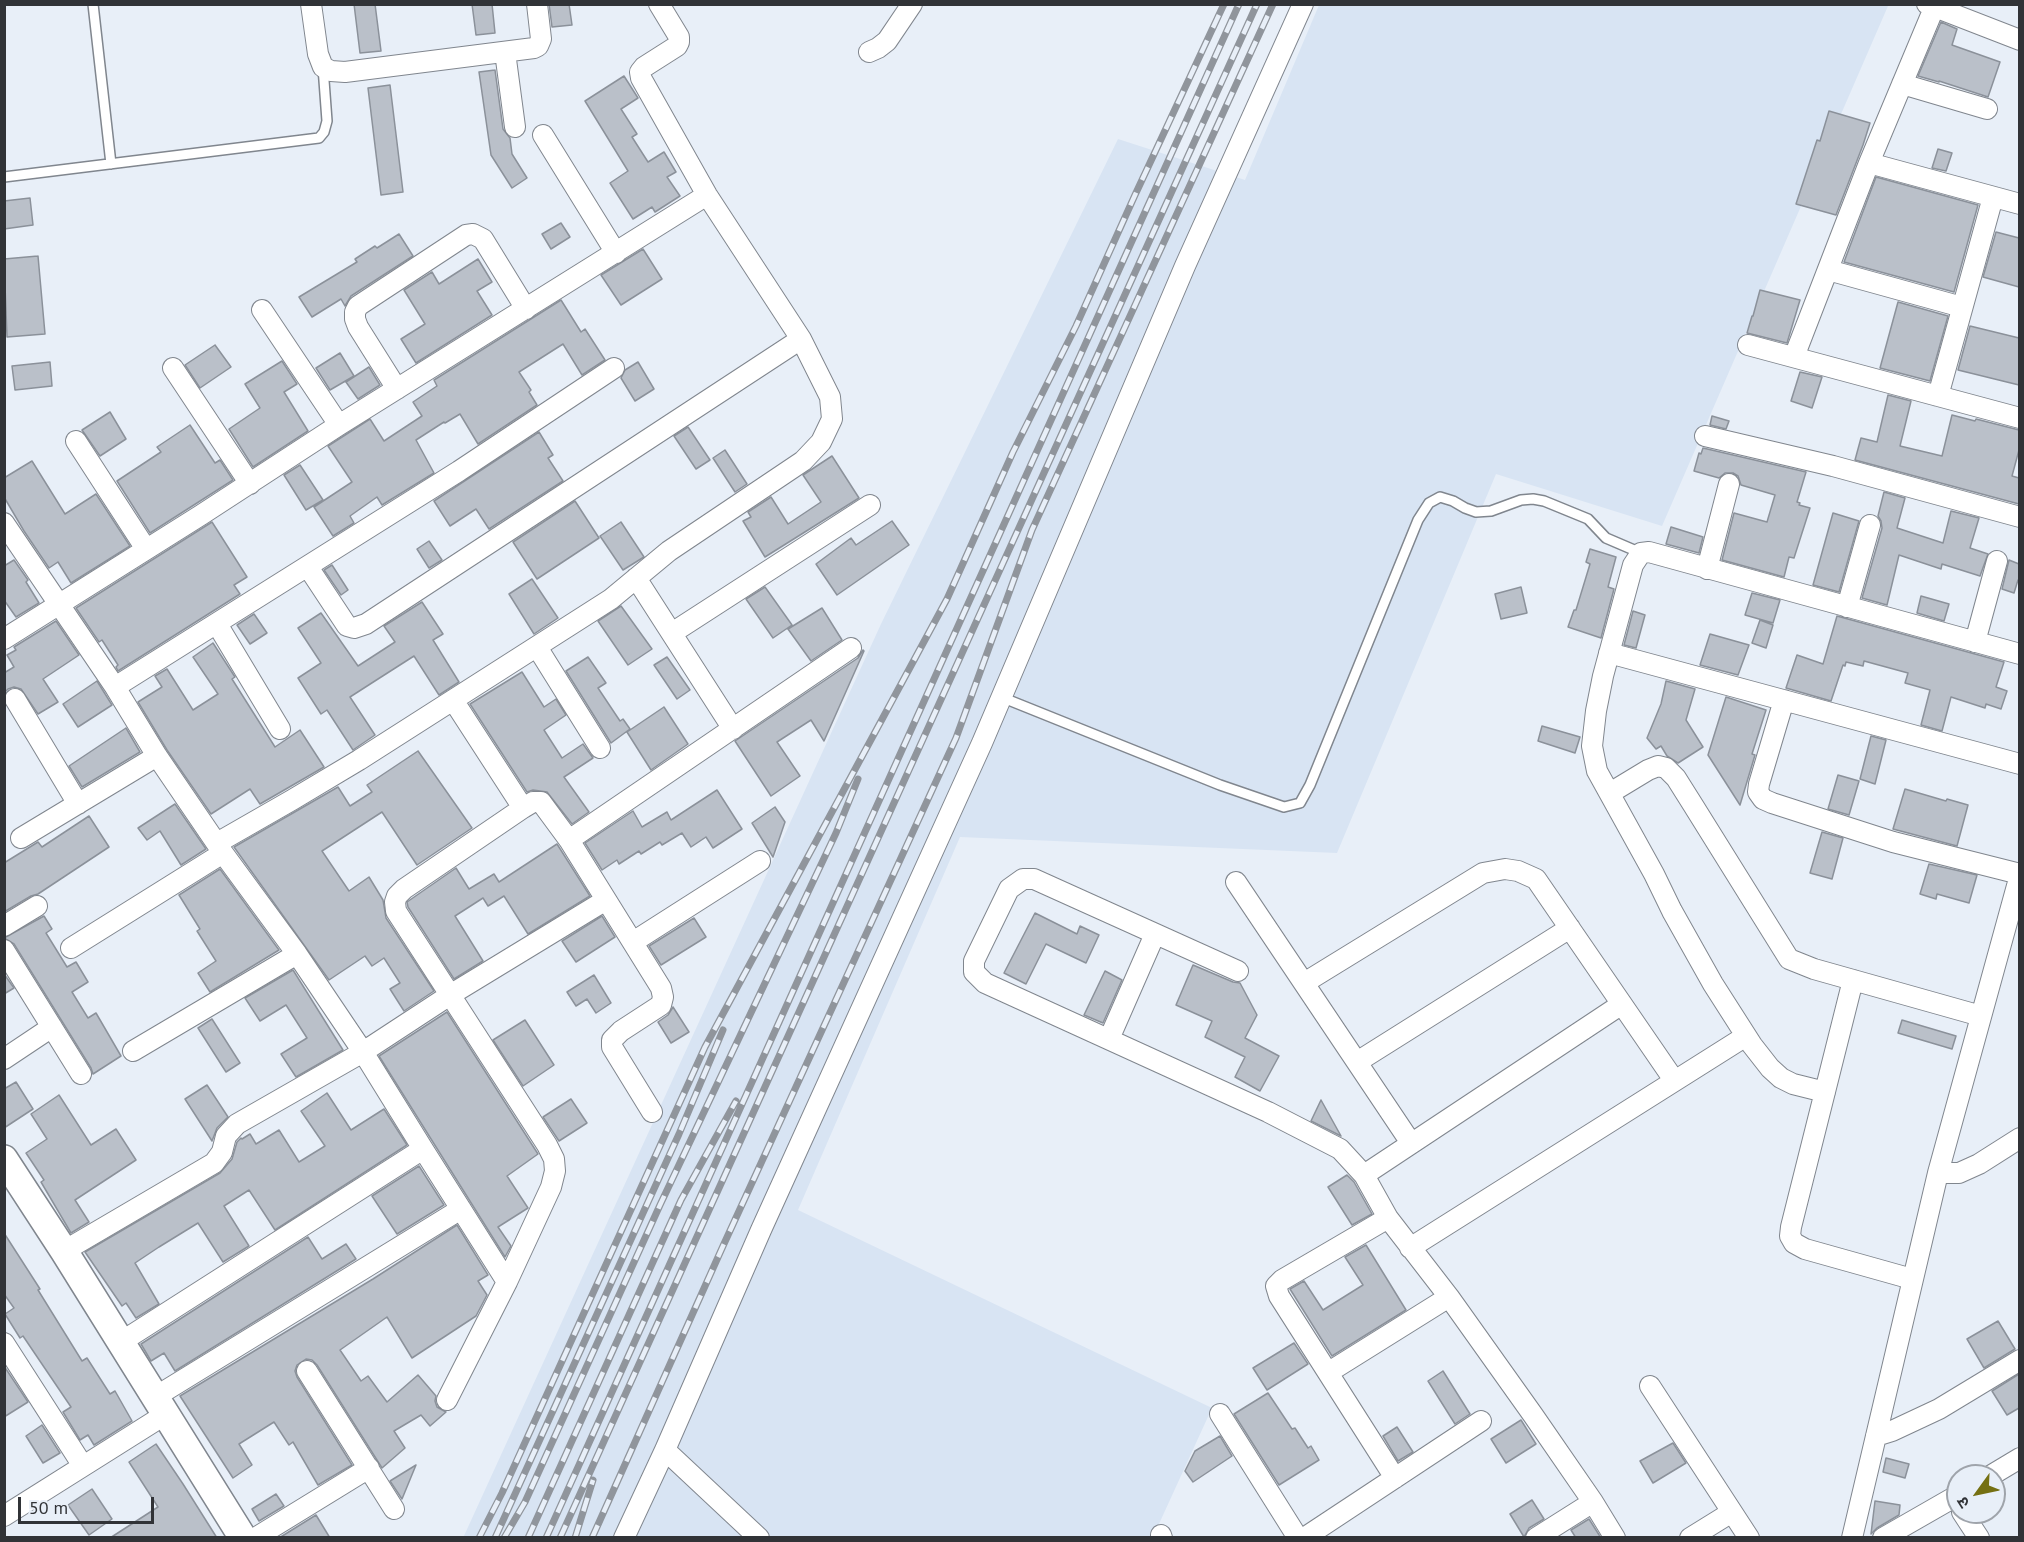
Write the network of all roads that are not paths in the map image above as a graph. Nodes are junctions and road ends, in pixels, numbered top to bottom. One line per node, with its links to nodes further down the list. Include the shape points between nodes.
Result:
1 (93, 4): 17 (lane)
2 (311, 4): 11 (street)
3 (537, 4): 9 (street, via 541,39 538,46)
4 (659, 4): 19 (street, via 679,42 644,67 641,78)
5 (912, 4): 10 (street, via 887,41)
6 (1303, 4): 61 (street, via 1185,266)
7 (1930, 6): 8 (street); 12 (street)
8 (2019, 40)
9 (505, 52): 11 (street, via 345,72); 14 (street)
10 (869, 52)
11 (323, 67): 17 (lane, via 327,121 319,138)
12 (1902, 84): 13 (street); 16 (street)
13 (1987, 109)
14 (515, 127)
15 (543, 135): 22 (street)
16 (1869, 163): 20 (street); 23 (street)
17 (111, 164): 18 (lane)
18 (4, 177)
19 (707, 195): 22 (street); 27 (street)
20 (1992, 197): 21 (street); 24 (street)
21 (2019, 204)
22 (616, 253): 25 (street)
23 (1828, 270): 24 (street); 29 (street)
24 (1962, 307): 33 (street)
25 (526, 309): 32 (street); 32 (street, via 483,238 466,235 358,306 355,312 358,327)
26 (262, 310): 35 (street)
27 (801, 339): 47 (street, via 366,624 347,626); 49 (street, via 830,397 832,418 821,442 803,461 669,551)
28 (1748, 345): 29 (street)
29 (1794, 357): 33 (street)
30 (172, 368): 38 (street)
31 (614, 368): 47 (street)
32 (397, 389): 35 (street)
33 (1938, 396): 34 (street)
34 (2019, 418)
35 (339, 425): 38 (street)
36 (1705, 436): 41 (street)
37 (76, 441): 44 (street)
38 (250, 484): 44 (street)
39 (1729, 484): 48 (street)
40 (870, 505): 53 (street)
41 (2019, 516)
42 (4, 523): 50 (street)
43 (1870, 525): 51 (street)
44 (146, 549): 50 (street)
45 (1641, 553): 48 (street); 58 (street, via 1633,565); 61 (lane, via 1606,538 1588,519 1544,501 1521,500 1476,512 1440,497 1429,503 1418,520 1310,785 1300,803 1284,807)
46 (1997, 561): 55 (street)
47 (308, 567): 52 (street)
48 (1707, 569): 51 (street)
49 (636, 578): 53 (street); 56 (street)
50 (59, 604): 54 (street); 60 (street)
51 (1847, 607): 55 (street)
52 (217, 624): 60 (street); 65 (street)
53 (672, 633): 66 (street)
54 (4, 639)
55 (1975, 642): 59 (street)
56 (537, 647): 63 (street); 67 (street)
57 (850, 648): 66 (street)
58 (1609, 653): 64 (street); 70 (street, via 1592,746 1597,771)
59 (2019, 654)
60 (115, 687): 68 (street)
61 (1001, 697): 129 (street)
62 (15, 699): 71 (street)
63 (453, 700): 72 (street); 75 (street)
64 (1784, 700): 69 (street); 77 (street, via 1759,784 1758,792 1763,799 1893,842)
65 (280, 729)
66 (733, 729): 74 (street)
67 (600, 748)
68 (157, 756): 71 (street); 75 (street)
69 (2019, 764)
70 (1610, 794): 89 (street, via 1648,770 1666,768 1789,959); 95 (street, via 1713,984)
71 (78, 804): 73 (street)
72 (523, 808): 74 (street, via 541,802); 91 (street, via 404,889 394,902)
73 (21, 838)
74 (569, 840): 79 (street)
75 (220, 848): 85 (street); 87 (street)
76 (760, 861): 84 (street)
77 (2019, 874): 93 (street)
78 (1236, 882): 90 (street)
79 (606, 900): 84 (street); 91 (street)
80 (37, 906): 81 (street)
81 (4, 926)
82 (1570, 928): 90 (street, via 1536,879 1505,869 1483,873); 92 (street); 100 (street)
83 (1155, 934): 88 (street); 96 (street); 96 (street, via 1034,879 1023,879 1010,889 974,961 974,972 985,983)
84 (633, 942): 104 (street, via 663,997 661,1005 616,1035 612,1047)
85 (71, 948)
86 (4, 950): 94 (street)
87 (297, 954): 97 (street); 98 (street)
88 (1238, 971)
89 (1853, 980): 93 (street); 103 (street)
90 (1304, 983): 100 (street)
91 (450, 995): 98 (street); 116 (street, via 554,1159 551,1187)
92 (1623, 1004): 102 (street); 106 (street)
93 (1981, 1016): 109 (street)
94 (52, 1027): 99 (street); 101 (street)
95 (1746, 1035): 102 (street); 103 (street, via 1781,1078)
96 (1109, 1039): 110 (street, via 1340,1149)
97 (134, 1051)
98 (363, 1052): 107 (street); 114 (street, via 237,1124 226,1136 214,1163)
99 (4, 1059)
100 (1357, 1062): 106 (street)
101 (81, 1074)
102 (1674, 1080): 113 (street)
103 (1825, 1092): 115 (street, via 1790,1236 1805,1249)
104 (652, 1112)
105 (2019, 1138): 109 (street, via 1959,1173)
106 (1411, 1143): 110 (street)
107 (423, 1149): 111 (street); 118 (street)
108 (4, 1160): 114 (street)
109 (1938, 1173): 115 (street)
110 (1364, 1175): 112 (street)
111 (461, 1209): 116 (street); 125 (street)
112 (1388, 1218): 113 (street); 122 (street, via 1276,1286)
113 (1410, 1248): 117 (street)
114 (64, 1251): 118 (street)
115 (1912, 1279): 128 (street)
116 (507, 1282): 124 (street)
117 (1449, 1297): 122 (street); 135 (street)
118 (121, 1342): 125 (street)
119 (4, 1343): 131 (street)
120 (2019, 1360): 128 (street, via 1939,1409)
121 (307, 1371): 133 (street)
122 (1329, 1372): 134 (street)
123 (1650, 1386): 138 (street)
124 (447, 1400)
125 (160, 1406): 131 (street); 141 (street)
126 (1220, 1414): 145 (street)
127 (1481, 1421): 134 (street)
128 (1876, 1436): 151 (street)
129 (665, 1450): 143 (street); 144 (street)
130 (2019, 1458): 132 (street)
131 (83, 1466): 139 (street)
132 (2006, 1466)
133 (369, 1468): 136 (street); 142 (street)
134 (1395, 1478): 146 (street)
135 (1593, 1502): 147 (street); 148 (street)
136 (394, 1509)
137 (1946, 1509): 152 (street)
138 (1732, 1512): 149 (street); 150 (street)
139 (4, 1516)
140 (1971, 1524): 153 (street)
141 (243, 1538)
142 (255, 1538)
143 (624, 1538)
144 (759, 1538)
145 (1298, 1538)
146 (1304, 1538)
147 (1536, 1538)
148 (1615, 1538)
149 (1690, 1538)
150 (1749, 1538)
151 (1852, 1538)
152 (1883, 1538)
153 (1979, 1538)

